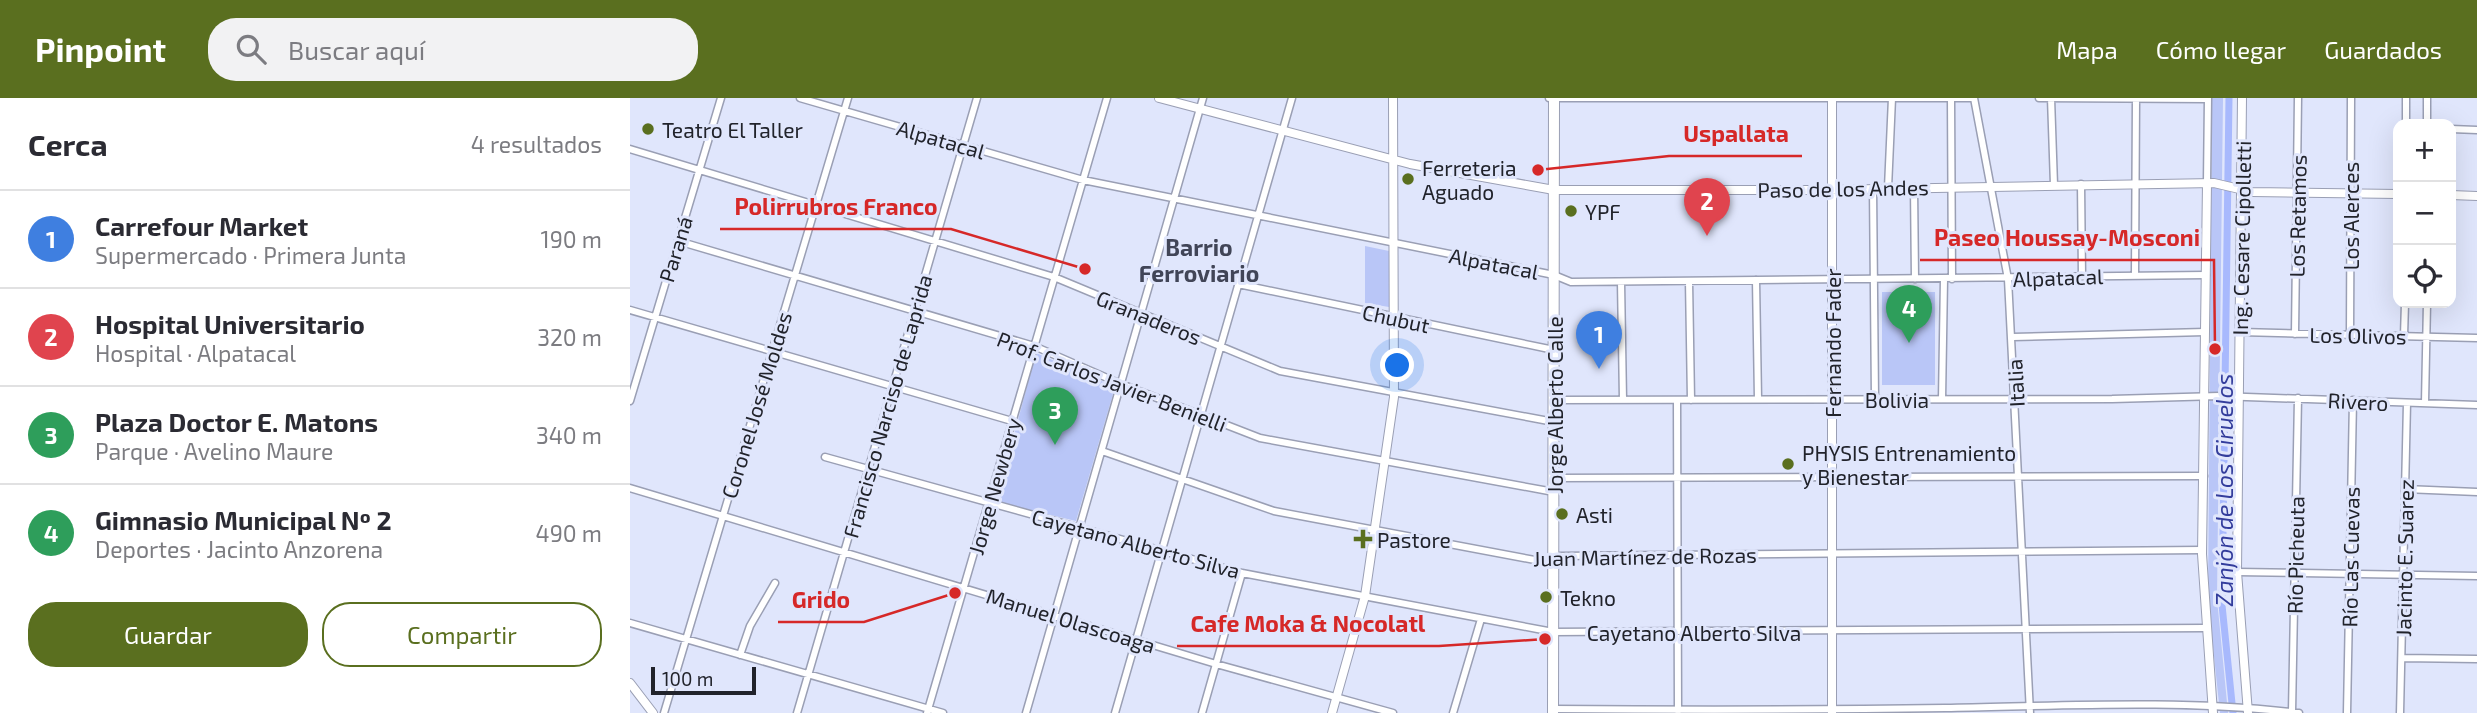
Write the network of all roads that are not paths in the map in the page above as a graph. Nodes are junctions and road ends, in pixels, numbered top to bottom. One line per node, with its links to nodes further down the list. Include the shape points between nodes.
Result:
1 (721, 98): 34 (street, Paraná)
2 (800, 98): 25 (street, Alpatacal)
3 (848, 98): 25 (street, Coronel José Moldes)
4 (977, 98): 31 (street, Francisco Narciso de Laprida)
5 (1107, 98): 35 (street, Jorge Newbery)
6 (1159, 98): 24 (street, Paso de los Andes)
7 (1203, 98): 24 (street)
8 (1292, 98): 29 (street)
9 (1393, 98): 33 (street)
10 (1552, 98): 11 (street); 46 (main road, Jorge Alberto Calle)
11 (1832, 98): 12 (street); 45 (street, Fernando Fader)
12 (1892, 98): 22 (street); 44 (street)
13 (1972, 98): 22 (street); 41 (street, Italia)
14 (2039, 98): 15 (street)
15 (2051, 98): 23 (street); 39 (street)
16 (2208, 98): 23 (street); 36 (street)
17 (2242, 98): 47 (street, Ing. Cesare Cipolletti)
18 (2298, 98): 48 (street, Los Retamos)
19 (2351, 98): 49 (street, Los Alerces)
20 (2406, 98): 26 (street)
21 (2427, 98): 27 (street)
22 (1951, 99): 40 (street)
23 (2136, 99): 38 (street)
24 (1200, 109): 29 (street, Paso de los Andes); 53 (street)
25 (844, 111): 31 (street, Alpatacal); 54 (street, Coronel José Moldes)
26 (2406, 119)
27 (2427, 119)
28 (2456, 129): 30 (street)
29 (1283, 130): 33 (street, Paso de los Andes); 55 (street)
30 (2477, 130)
31 (963, 145): 35 (street, Alpatacal); 56 (street, Francisco Narciso de Laprida)
32 (630, 149): 34 (street, Granaderos)
33 (1395, 160): 46 (street, Paso de los Andes); 58 (street)
34 (699, 169): 54 (street, Granaderos); 57 (street, Paraná)
35 (1083, 180): 53 (street, Alpatacal); 64 (street, Jorge Newbery)
36 (2207, 183): 38 (street, Paso de los Andes); 47 (street, Paso de los Andes); 61 (street)
37 (2081, 184): 38 (street, Paso de los Andes); 39 (street, Paso de los Andes); 63 (street)
38 (2135, 184): 60 (street)
39 (2054, 185): 41 (street, Paso de los Andes)
40 (1951, 186): 41 (street, Paso de los Andes); 42 (street, Paso de los Andes); 68 (street)
41 (1990, 186): 69 (street, Italia)
42 (1914, 187): 44 (street, Paso de los Andes); 67 (street)
43 (1873, 188): 44 (street, Paso de los Andes); 45 (street, Paso de los Andes); 66 (street)
44 (1888, 188)
45 (1832, 189): 46 (street, Paso de los Andes); 65 (street, Fernando Fader)
46 (1554, 190): 59 (main road, Jorge Alberto Calle)
47 (2239, 191): 48 (street); 82 (street, Ing. Cesare Cipolletti)
48 (2297, 191): 49 (street); 83 (street, Los Retamos)
49 (2351, 191): 50 (street); 84 (street, Los Alerces)
50 (2393, 194)
51 (2456, 195): 52 (street)
52 (2477, 197)
53 (1175, 198): 55 (street, Alpatacal); 78 (street)
54 (816, 205): 56 (street, Granaderos); 62 (street, Coronel José Moldes)
55 (1258, 218): 58 (street, Alpatacal); 73 (street)
56 (935, 240): 64 (street, Granaderos); 77 (street, Francisco Narciso de Laprida)
57 (678, 241): 62 (street, Prof. Carlos Javier Benielli); 79 (street, Paraná)
58 (1394, 244): 59 (street, Alpatacal); 80 (street)
59 (1554, 275): 72 (street, Alpatacal, via 1571,282); 91 (main road, Jorge Alberto Calle)
60 (2135, 275): 61 (street, Alpatacal); 63 (street, Alpatacal)
61 (2206, 275): 81 (street)
62 (795, 276): 77 (street, Prof. Carlos Javier Benielli); 92 (street, Coronel José Moldes)
63 (2082, 276): 69 (street, Alpatacal)
64 (1054, 277): 78 (street, Granaderos); 89 (street, Jorge Newbery)
65 (1832, 279): 66 (street, Alpatacal); 70 (street, Alpatacal); 99 (street, Fernando Fader)
66 (1874, 279): 67 (street, Alpatacal); 100 (street)
67 (1915, 279): 68 (street, Alpatacal)
68 (1948, 279): 69 (street, Alpatacal); 101 (street)
69 (2008, 279): 87 (street, Italia)
70 (1756, 280): 71 (street, Alpatacal); 107 (street)
71 (1689, 281): 72 (street, Alpatacal); 106 (street)
72 (1621, 282): 104 (street)
73 (1238, 285): 80 (street, Chubut); 90 (street)
74 (2404, 308): 85 (street)
75 (2427, 308): 86 (street)
76 (630, 310): 79 (street)
77 (914, 312): 89 (street, Prof. Carlos Javier Benielli); 94 (street, Francisco Narciso de Laprida)
78 (1141, 314): 90 (street, Granaderos); 93 (street)
79 (655, 318): 92 (street); 109 (street, Paraná)
80 (1394, 318): 91 (street, Chubut); 95 (street)
81 (2205, 332): 87 (street); 96 (street)
82 (2239, 332): 83 (street, Los Olivos); 97 (street, Ing. Cesare Cipolletti)
83 (2295, 334): 84 (street, Los Olivos)
84 (2350, 334): 85 (street, Los Olivos)
85 (2404, 336): 86 (street, Los Olivos)
86 (2427, 336): 88 (street, Los Olivos); 111 (street)
87 (2012, 337): 102 (street, Italia)
88 (2477, 338)
89 (1034, 346): 93 (street, Prof. Carlos Javier Benielli); 114 (street, Jorge Newbery)
90 (1221, 346): 95 (street, Granaderos, via 1280,371); 113 (street)
91 (1554, 349): 103 (main road, Jorge Alberto Calle)
92 (772, 352): 94 (street); 131 (street, Coronel José Moldes)
93 (1121, 384): 113 (street, Prof. Carlos Javier Benielli); 116 (street)
94 (892, 387): 114 (street); 119 (street, Francisco Narciso de Laprida)
95 (1394, 391): 115 (street, Granaderos); 118 (street)
96 (2204, 398): 97 (street, Bolivia); 102 (street, Bolivia); 120 (street)
97 (2240, 398): 98 (street, Rivero); 141 (street, Ing. Cesare Cipolletti)
98 (2298, 398): 108 (street, Rivero); 143 (street, Río Picheuta)
99 (1831, 399): 100 (street, Bolivia); 107 (street, Bolivia); 122 (street, Fernando Fader)
100 (1875, 399): 101 (street, Bolivia)
101 (1942, 399): 102 (street, Bolivia)
102 (2016, 399): 123 (street, Italia)
103 (1554, 400): 104 (street, Bolivia); 115 (main road, Jorge Alberto Calle)
104 (1623, 400): 105 (street, Bolivia)
105 (1677, 400): 106 (street, Bolivia); 124 (street)
106 (1691, 400): 107 (street, Bolivia)
107 (1758, 400)
108 (2353, 400): 110 (street, Rivero); 144 (street, Río Las Cuevas)
109 (630, 401)
110 (2407, 403): 111 (street, Rivero); 127 (street, Jacinto E. Suarez)
111 (2426, 403): 112 (street, Rivero)
112 (2477, 405)
113 (1200, 416): 118 (street, Prof. Carlos Javier Benielli, via 1269,440); 125 (street)
114 (1012, 421): 130 (street, Jorge Newbery)
115 (1553, 422): 121 (main road, Jorge Alberto Calle)
116 (1102, 451): 125 (street, Juan Martínez de Rozas); 132 (street)
117 (825, 457): 119 (street, Cayetano Alberto Silva)
118 (1385, 461): 128 (street, Prof. Carlos Javier Benielli); 133 (street)
119 (869, 469): 130 (street, Cayetano Alberto Silva); 137 (street, Francisco Narciso de Laprida)
120 (2204, 476): 123 (street); 134 (street)
121 (1553, 478): 124 (street); 128 (main road, Jorge Alberto Calle)
122 (1831, 478): 123 (street); 124 (street); 138 (street, Fernando Fader)
123 (2020, 478): 136 (street, Italia)
124 (1677, 479): 139 (street)
125 (1182, 481): 133 (street, Juan Martínez de Rozas, via 1274,511); 135 (street)
126 (630, 488): 131 (street, Manuel Olascoaga)
127 (2405, 489): 129 (street); 145 (street, Jacinto E. Suarez)
128 (1554, 492): 140 (main road, Jorge Alberto Calle)
129 (2477, 492)
130 (989, 503): 132 (street, Cayetano Alberto Silva); 148 (street, Jorge Newbery)
131 (723, 516): 137 (street, Manuel Olascoaga); 159 (street, Coronel José Moldes)
132 (1080, 529): 135 (street, Cayetano Alberto Silva); 150 (street)
133 (1375, 529): 140 (street, Juan Martínez de Rozas, via 1539,561); 149 (street)
134 (2202, 550): 136 (street, Juan Martínez de Rozas); 154 (street)
135 (1161, 552): 142 (street, Cayetano Alberto Silva); 158 (street)
136 (2024, 552): 138 (street, Juan Martínez de Rozas); 153 (street, Italia)
137 (844, 553): 148 (street, Manuel Olascoaga); 164 (street, Francisco Narciso de Laprida)
138 (1832, 554): 139 (street, Juan Martínez de Rozas); 157 (street, Fernando Fader)
139 (1678, 555): 140 (street, Juan Martínez de Rozas); 156 (street)
140 (1553, 557): 155 (main road, Jorge Alberto Calle)
141 (2237, 572): 143 (street); 170 (street, Ing. Cesare Cipolletti)
142 (1242, 573): 149 (street, Cayetano Alberto Silva); 163 (street)
143 (2295, 573): 144 (street); 176 (street, Río Picheuta)
144 (2350, 573): 145 (street); 188 (street, Río Las Cuevas)
145 (2404, 575): 146 (street); 161 (street, Jacinto E. Suarez)
146 (2477, 576)
147 (775, 583): 160 (street, via 750,626)
148 (965, 588): 150 (street, Manuel Olascoaga); 171 (street, Jorge Newbery)
149 (1365, 596): 151 (street, Cayetano Alberto Silva); 166 (street)
150 (1055, 615): 158 (street, Manuel Olascoaga); 181 (street)
151 (1481, 619): 155 (street, Cayetano Alberto Silva); 186 (street)
152 (630, 623): 159 (street)
153 (2026, 628): 154 (street, Cayetano Alberto Silva); 157 (street, Cayetano Alberto Silva); 168 (street, Italia)
154 (2205, 628): 169 (street)
155 (1553, 632): 156 (street, Cayetano Alberto Silva); 172 (main road, Jorge Alberto Calle)
156 (1677, 632): 157 (street, Cayetano Alberto Silva); 173 (street)
157 (1832, 632): 174 (street, Fernando Fader)
158 (1136, 639): 163 (street, Manuel Olascoaga); 182 (street)
159 (686, 640): 160 (street); 178 (street, Coronel José Moldes)
160 (740, 655): 164 (street)
161 (2402, 658): 162 (street); 189 (street, Jacinto E. Suarez)
162 (2477, 659)
163 (1216, 664): 166 (street, Manuel Olascoaga); 183 (street)
164 (808, 675): 171 (street); 179 (street, Francisco Narciso de Laprida)
165 (630, 683): 177 (street)
166 (1337, 697): 184 (street); 185 (street, Manuel Olascoaga)
167 (1949, 710): 168 (street); 175 (street)
168 (2030, 710): 169 (street)
169 (2213, 710): 170 (street)
170 (2239, 710): 176 (street)
171 (928, 711): 180 (street)
172 (1553, 711): 173 (street)
173 (1678, 711): 174 (street)
174 (1832, 711): 175 (street)
175 (1893, 711)
176 (2292, 712): 187 (street)
177 (653, 713)
178 (664, 713)
179 (797, 713)
180 (943, 713)
181 (1026, 713)
182 (1115, 713)
183 (1202, 713)
184 (1332, 713)
185 (1393, 713)
186 (1454, 713)
187 (2299, 713)
188 (2347, 713)
189 (2400, 713)

